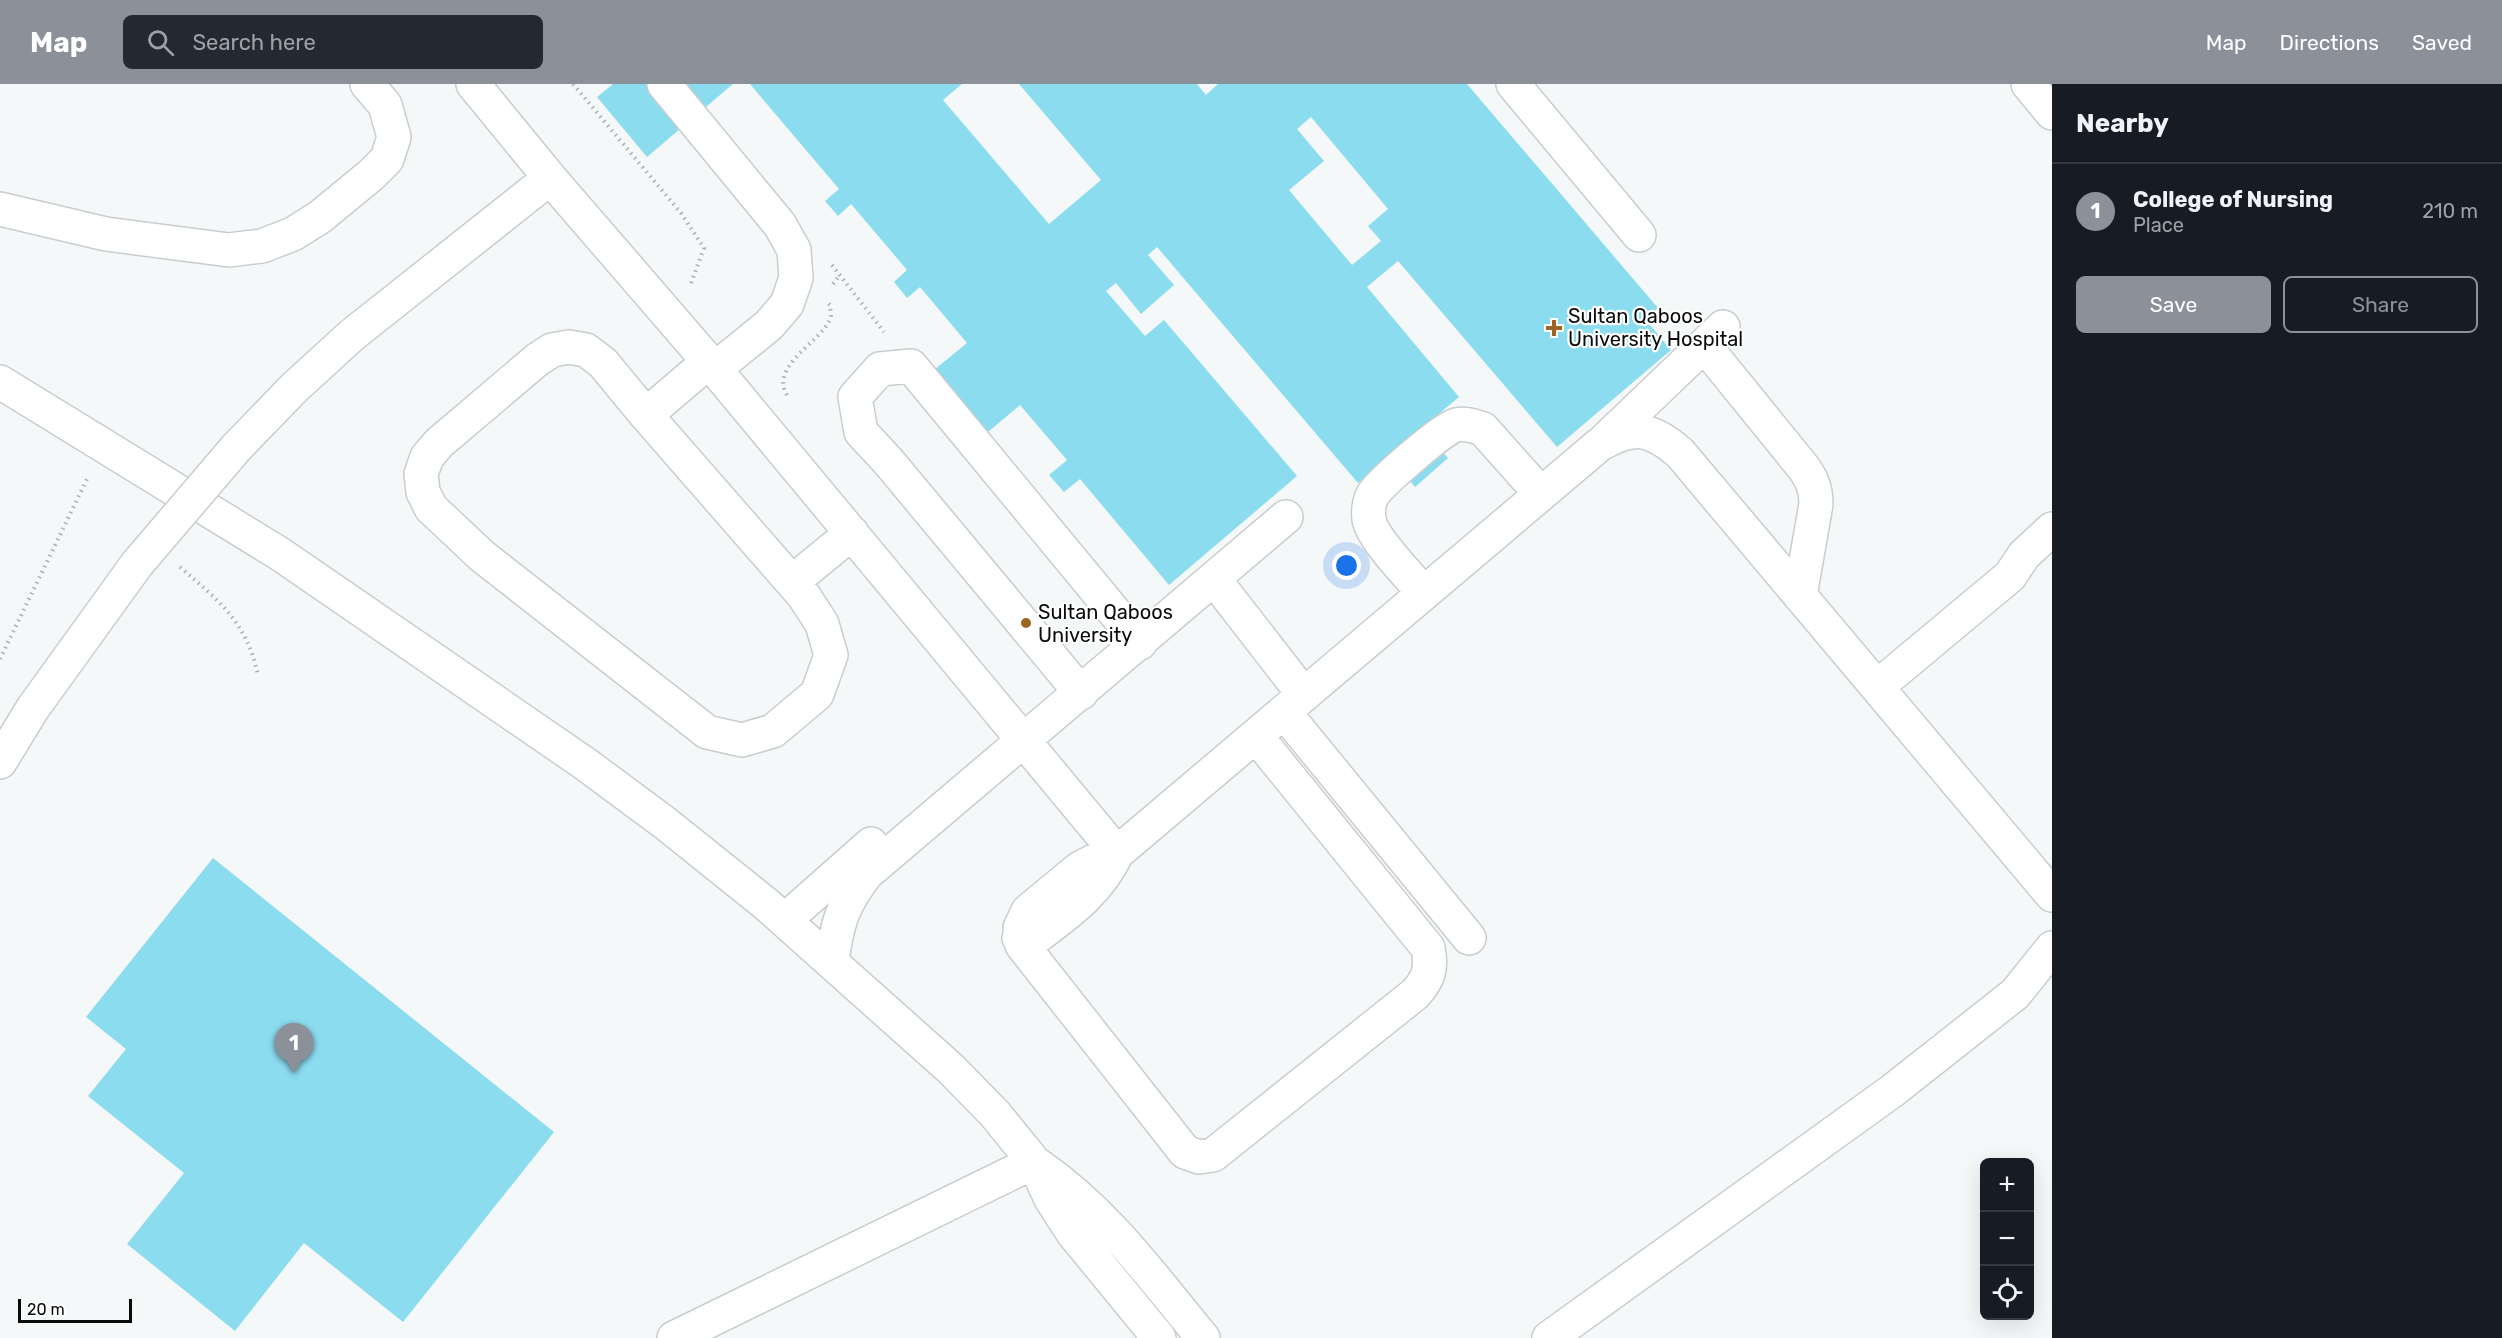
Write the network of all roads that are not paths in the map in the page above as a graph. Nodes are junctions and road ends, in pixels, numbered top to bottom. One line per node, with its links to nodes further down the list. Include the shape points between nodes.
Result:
1 (367, 84): 8 (lane, via 385,105 394,137 387,159 320,217 293,234 262,246 229,250 106,234)
2 (473, 84): 7 (lane)
3 (664, 84): 10 (lane, via 780,225 794,250 796,278 788,304 769,325)
4 (1513, 84): 9 (lane)
5 (2028, 84): 6 (lane)
6 (2052, 113)
7 (550, 178): 10 (lane); 30 (lane, bridge, via 352,334 236,448 137,564 33,708)
8 (0, 209)
9 (1639, 235)
10 (711, 366): 12 (lane); 17 (lane)
11 (0, 382): 33 (lane, via 280,554 584,763)
12 (646, 415): 21 (lane); 21 (lane, via 603,363 586,350 552,350 439,443 427,457 421,474 423,492 432,508 482,556 707,732 742,740 774,731 817,694 831,655 822,624)
13 (1599, 445): 14 (lane); 23 (lane, via 1618,434 1641,431 1663,438 1680,453); 23 (lane, via 1713,336 1811,478 1816,491)
14 (1541, 494): 22 (lane); 22 (lane, via 1483,429 1470,424 1456,425 1443,432 1382,484 1369,508 1369,522 1375,534)
15 (1286, 517): 20 (lane)
16 (2052, 530): 19 (lane, via 2024,555)
17 (852, 533): 21 (lane); 28 (lane)
18 (2052, 563): 19 (lane)
19 (2010, 576): 25 (lane)
20 (1214, 579): 24 (lane); 27 (lane)
21 (792, 582)
22 (1424, 593): 27 (lane)
23 (1800, 596): 25 (lane)
24 (1140, 643): 26 (lane); 26 (lane, via 911,366 880,369 855,397 861,432)
25 (1877, 687): 32 (lane)
26 (1081, 693): 28 (lane)
27 (1294, 703): 29 (lane); 34 (lane)
28 (1019, 733): 31 (lane); 33 (lane); 36 (lane, via 866,874 848,899 837,929)
29 (1256, 735): 31 (lane); 31 (lane, via 1428,948 1431,965 1426,982 1415,994 1213,1155 1198,1157 1175,1142 1025,952 1019,938 1039,935 1096,889)
30 (0, 762)
31 (1117, 853)
32 (2052, 895)
33 (785, 920): 36 (lane)
34 (1469, 938)
35 (2052, 948): 41 (lane, via 2014,994 1893,1091)
36 (832, 962): 37 (lane, via 951,1069)
37 (1034, 1162): 38 (lane); 39 (lane, via 1073,1233); 40 (lane, via 1069,1186 1100,1215)
38 (674, 1338)
39 (1160, 1338)
40 (1203, 1338)
41 (1549, 1338)

